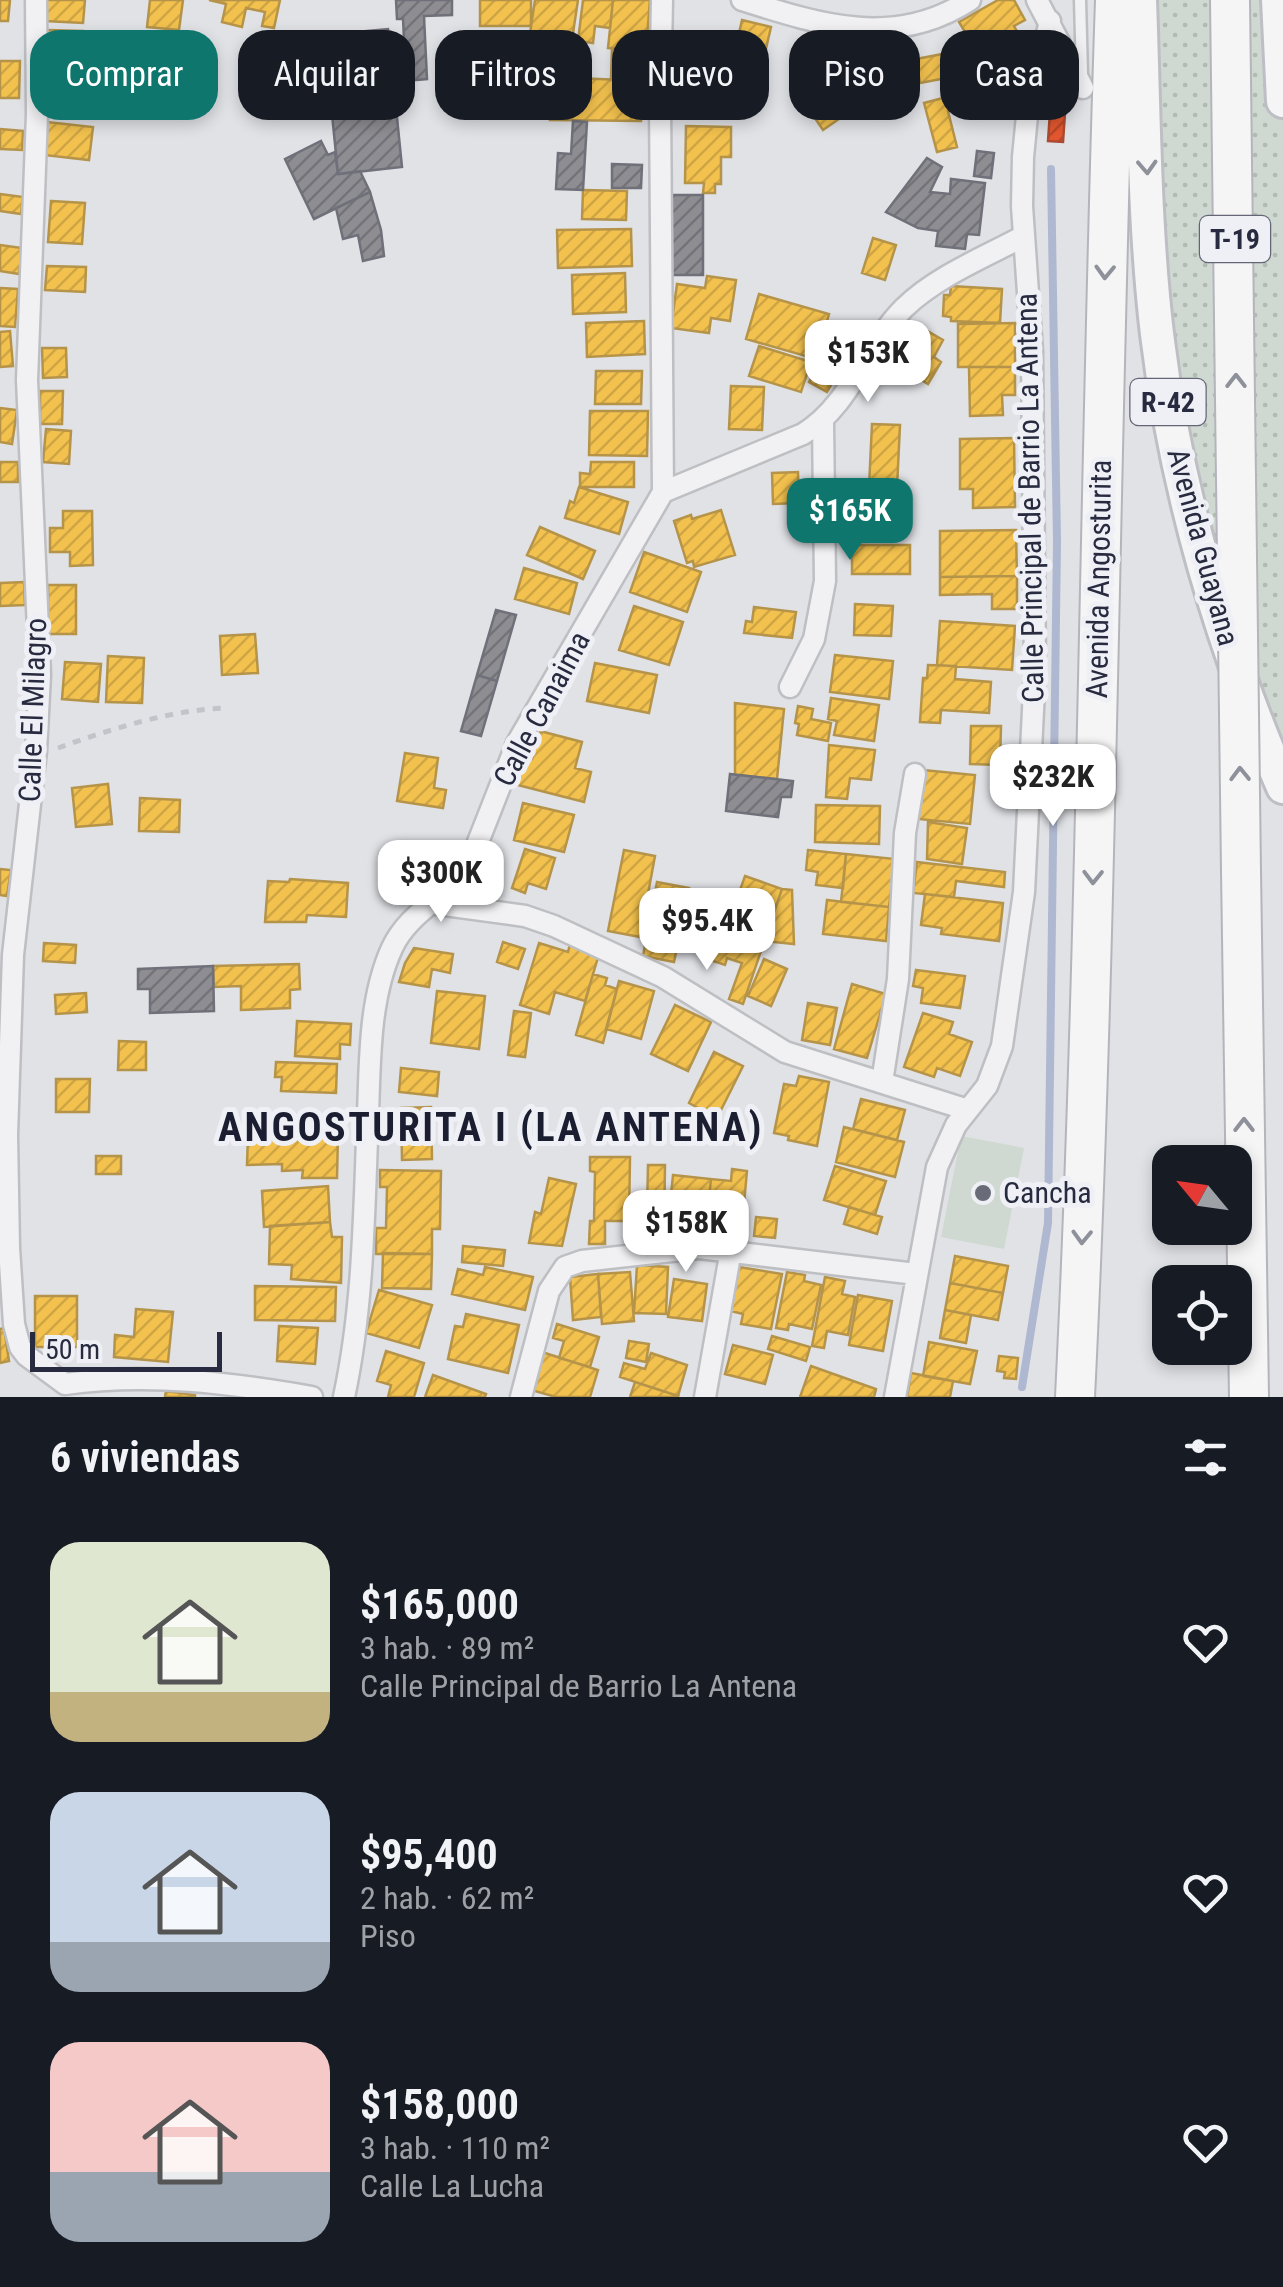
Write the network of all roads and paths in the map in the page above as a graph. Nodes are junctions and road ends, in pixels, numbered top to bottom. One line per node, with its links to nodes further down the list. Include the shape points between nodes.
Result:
1 (36, 0): 21 (street, Calle El Milagro, via 27,380 40,675)
2 (662, 0): 18 (street)
3 (742, 0): 11 (street, via 856,30 907,26)
4 (970, 0): 11 (street)
5 (1038, 0): 12 (street)
6 (1080, 0): 13 (lane)
7 (1114, 0): 15 (highway, Avenida Angosturita)
8 (1140, 0): 23 (main road, Avenida Guayana / R-42, one-way to 23, via 1152,274 1175,447 1219,616)
9 (1230, 0): 36 (highway, T-19, one-way to 9, bridge)
10 (1278, 0): 14 (main road)
11 (942, 7)
12 (1050, 21): 13 (street); 16 (street, Calle Principal de Barrio La Antena, via 1027,116)
13 (1082, 88): 15 (highway)
14 (1283, 101)
15 (1107, 217): 35 (highway, Avenida Angosturita, one-way to 35, via 1090,1022)
16 (1024, 236): 17 (street, via 904,308); 26 (street, Calle Principal de Barrio La Antena, via 1032,351 1035,670 1024,876 1002,1046 987,1086)
17 (823, 422): 18 (street); 19 (street, via 825,581 814,640)
18 (663, 492): 24 (street, Calle Canaima, via 516,743 469,865)
19 (790, 687)
20 (226, 708): 21 (path)
21 (36, 751): 29 (street, Calle El Milagro, via 13,955 9,1248 20,1348)
22 (915, 774): 25 (street)
23 (1283, 787)
24 (430, 902): 25 (street, via 526,916 584,937 785,1052); 31 (street, Calle Canaima, via 404,925 392,947 377,1007 359,1313)
25 (882, 1082): 26 (street)
26 (968, 1110): 28 (street, Calle Principal de Barrio La Antena, via 937,1167)
27 (730, 1250): 28 (street); 32 (street, via 626,1255 564,1267 549,1290); 33 (street)
28 (916, 1274): 34 (street, Calle Principal de Barrio La Antena)
29 (65, 1390): 30 (street, via 114,1377 162,1378)
30 (312, 1397)
31 (344, 1397)
32 (521, 1397)
33 (705, 1397)
34 (896, 1397)
35 (1074, 1397)
36 (1249, 1397)

